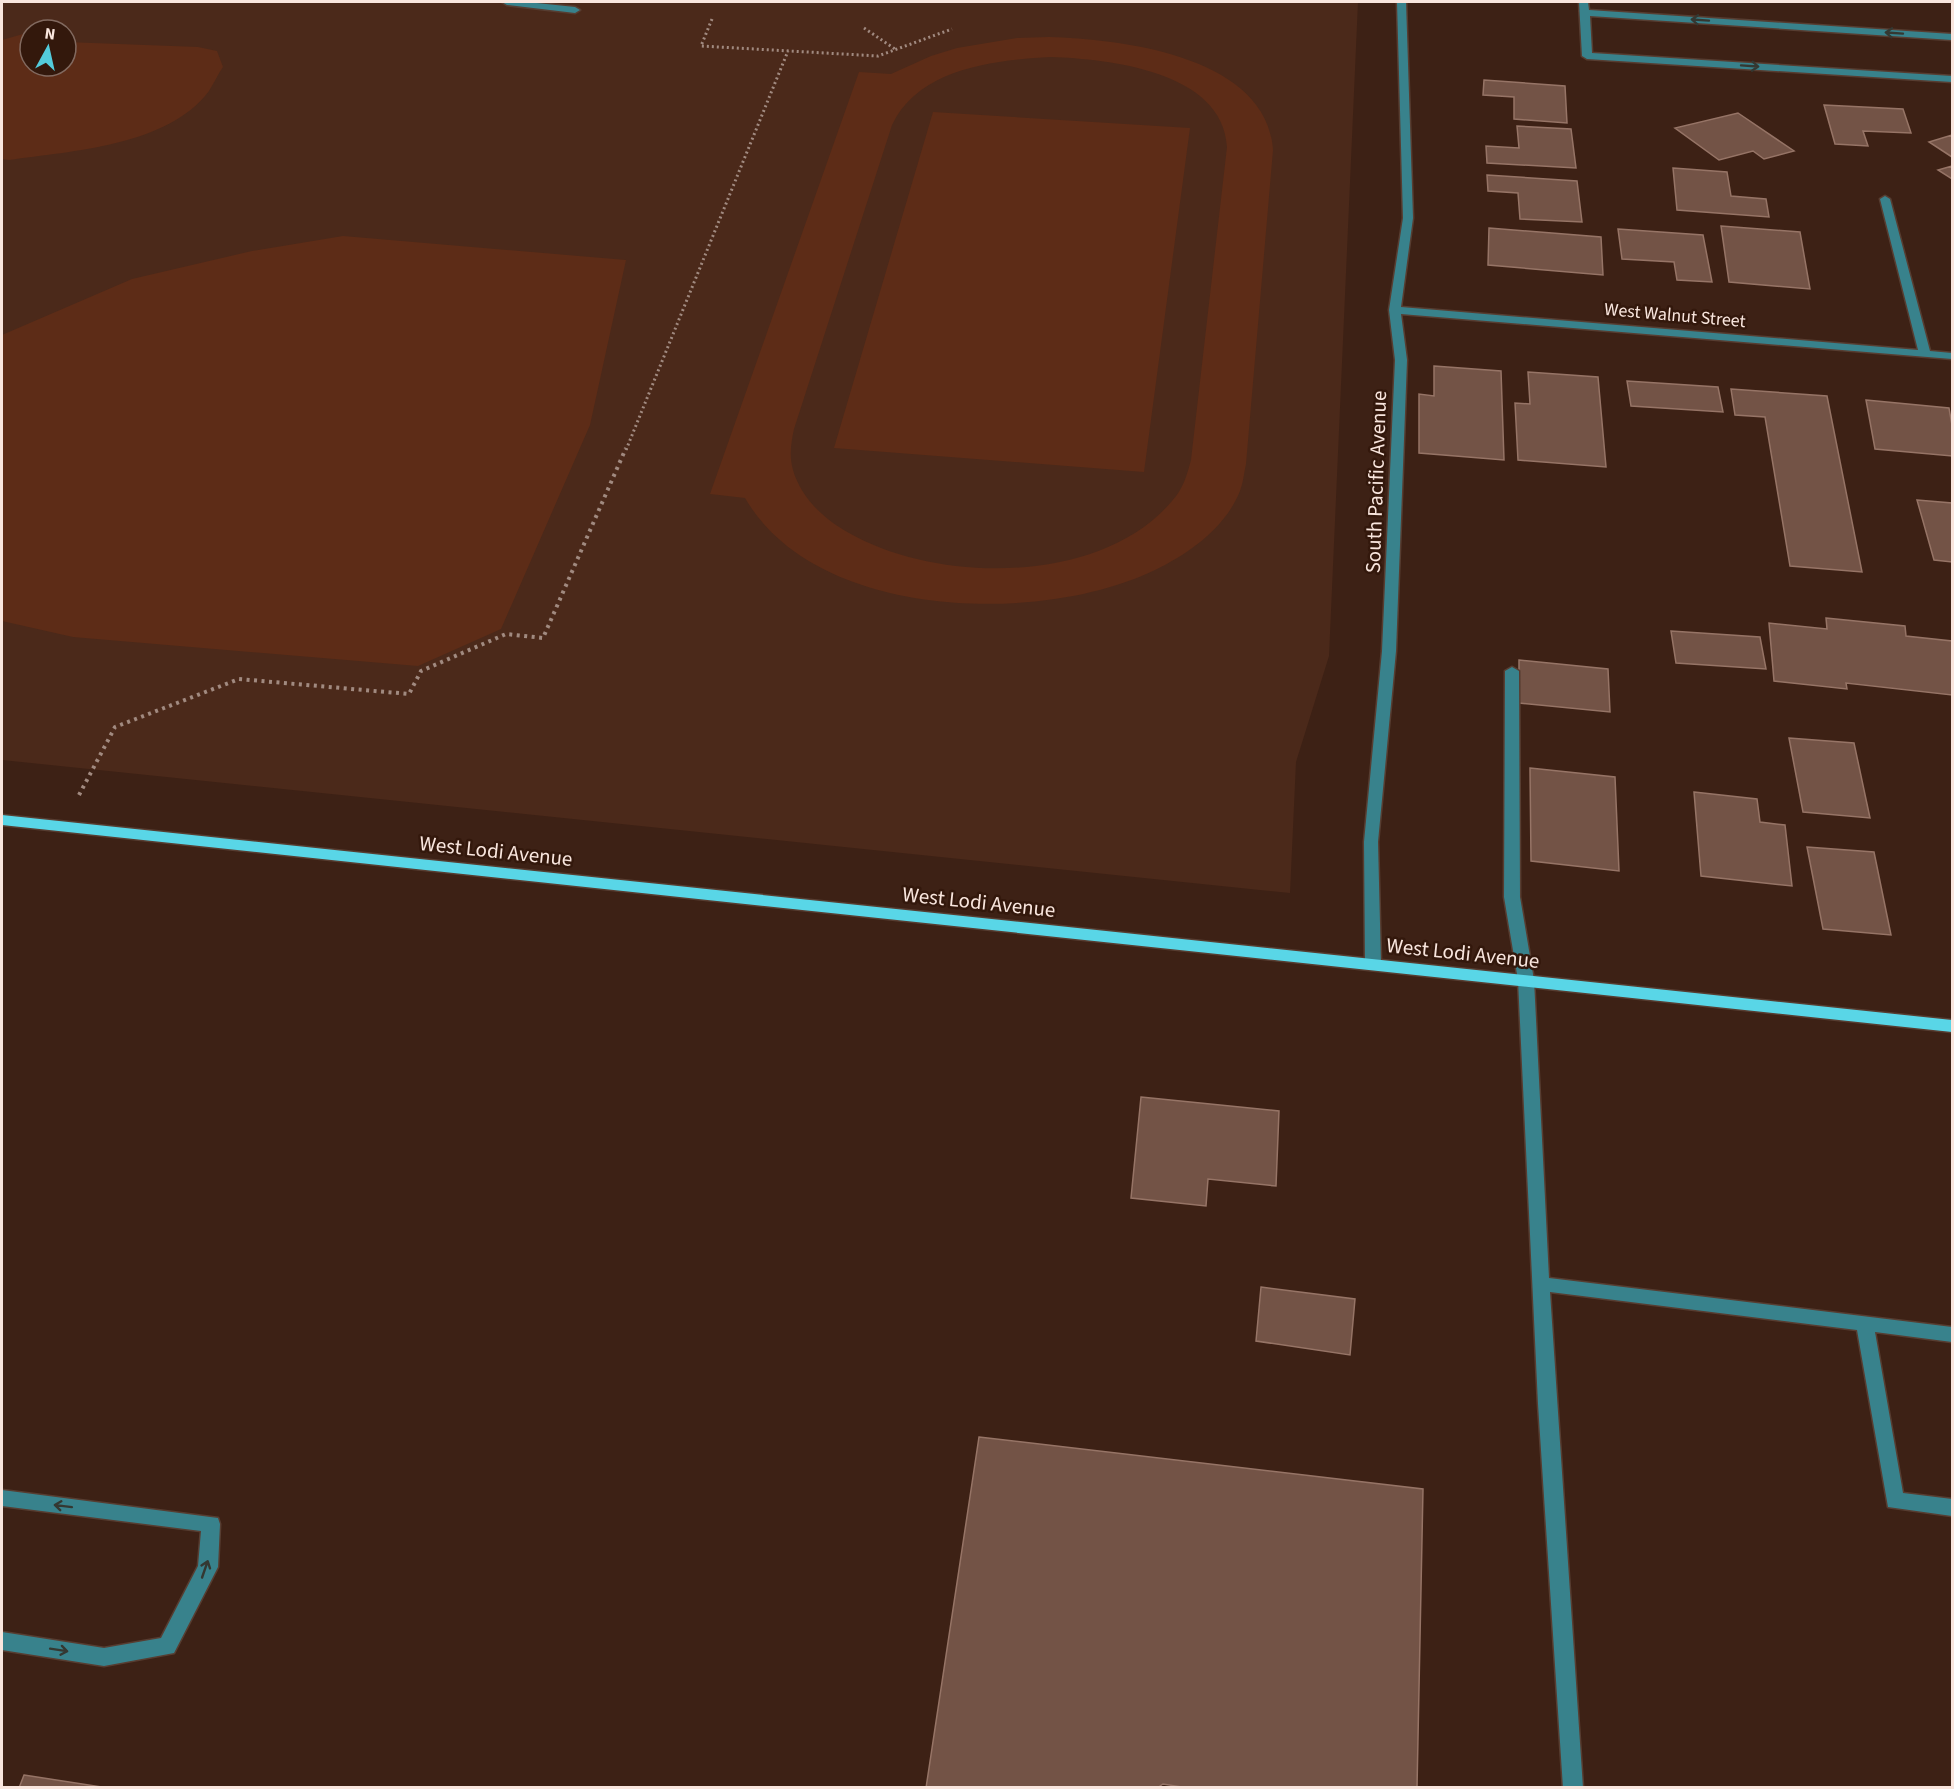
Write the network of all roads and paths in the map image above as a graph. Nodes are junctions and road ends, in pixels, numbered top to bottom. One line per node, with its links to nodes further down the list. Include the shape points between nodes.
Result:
1 (507, 2): 4 (street)
2 (1401, 2): 14 (street, South Pacific Avenue, via 1408,218)
3 (1584, 2): 5 (street)
4 (575, 10)
5 (1585, 13): 9 (street, one-way to 5); 12 (street, one-way to 12, via 1587,56)
6 (712, 19): 11 (path, via 701,46)
7 (864, 28): 10 (path)
8 (952, 29): 10 (path)
9 (1953, 37)
10 (896, 50): 11 (path, via 878,56)
11 (788, 51): 19 (path, via 633,433 543,638 507,634 421,671 409,694 239,679 115,727)
12 (1953, 79)
13 (1885, 199): 15 (street)
14 (1395, 310): 15 (street, West Walnut Street); 20 (street, South Pacific Avenue, via 1401,360 1389,651 1371,842)
15 (1925, 354): 16 (street, West Walnut Street)
16 (1953, 356)
17 (1512, 671): 21 (street, via 1512,897)
18 (2, 820): 19 (main road, West Lodi Avenue)
19 (62, 826): 20 (main road, West Lodi Avenue)
20 (1373, 964): 21 (main road, West Lodi Avenue)
21 (1526, 980): 22 (main road, West Lodi Avenue); 23 (street)
22 (1953, 1026)
23 (1541, 1284): 24 (street); 29 (street)
24 (1865, 1323): 25 (street); 27 (street, via 1894,1501)
25 (1953, 1334)
26 (2, 1498): 28 (street, one-way to 26, via 104,1657 167,1646 208,1567 211,1524)
27 (1953, 1507)
28 (2, 1641)
29 (1573, 1788)

